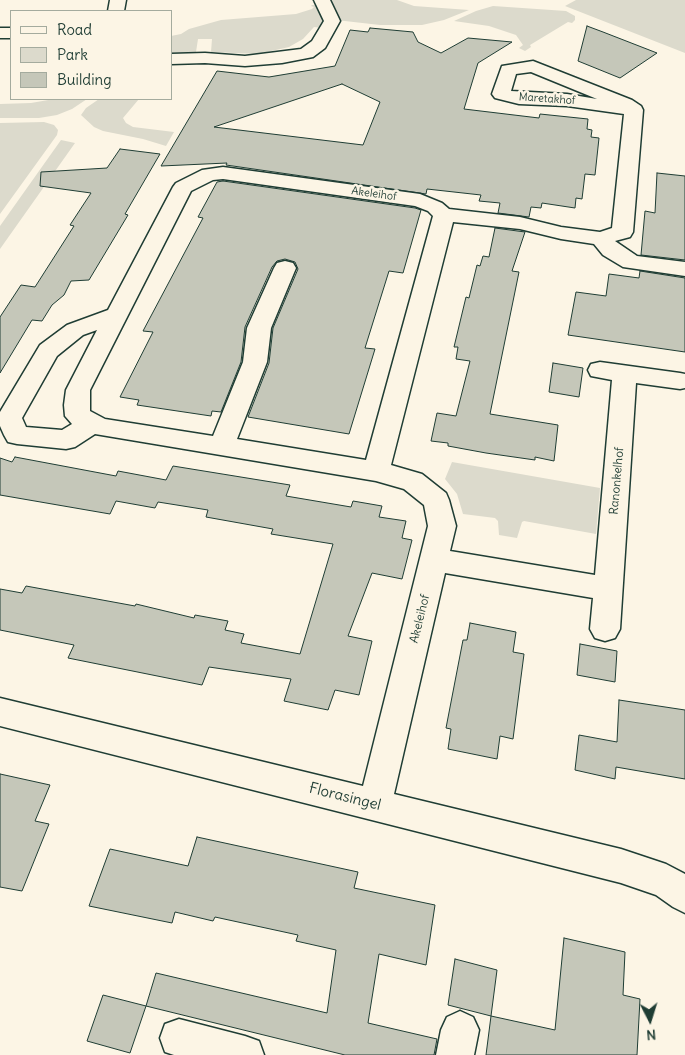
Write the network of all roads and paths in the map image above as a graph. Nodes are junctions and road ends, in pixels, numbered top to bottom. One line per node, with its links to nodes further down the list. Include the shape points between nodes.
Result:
1 (322, 0): 2 (street, via 332,21 319,44 306,53 245,60 205,51)
2 (172, 59)
3 (634, 110): 3 (street, Maretakhof, via 533,66 508,70 501,94); 5 (street, via 622,232)
4 (443, 215): 5 (street, via 520,223); 8 (street, Akeleihof, via 420,200 223,173 209,174 183,187); 12 (street)
5 (602, 239): 7 (street, via 611,250 631,262)
6 (285, 268): 11 (street, via 259,328 254,362)
7 (685, 269)
8 (116, 315): 10 (street, Akeleihof, via 78,390 78,416); 10 (street, via 75,330 48,351 9,418 18,435 66,440)
9 (680, 381): 14 (street, Ranonkelhof, via 613,371)
10 (92, 424): 11 (street, Akeleihof)
11 (221, 447): 12 (street, Akeleihof)
12 (376, 471): 13 (street, Akeleihof, via 413,481 436,500 442,526)
13 (435, 560): 14 (street); 17 (street, Akeleihof)
14 (608, 589): 15 (street, Ranonkelhof)
15 (605, 628)
16 (0, 712): 17 (street, Florasingel)
17 (376, 804): 18 (street, Florasingel, via 621,866 666,881)
18 (685, 895)
19 (179, 1038): 20 (street)
20 (245, 1055)

